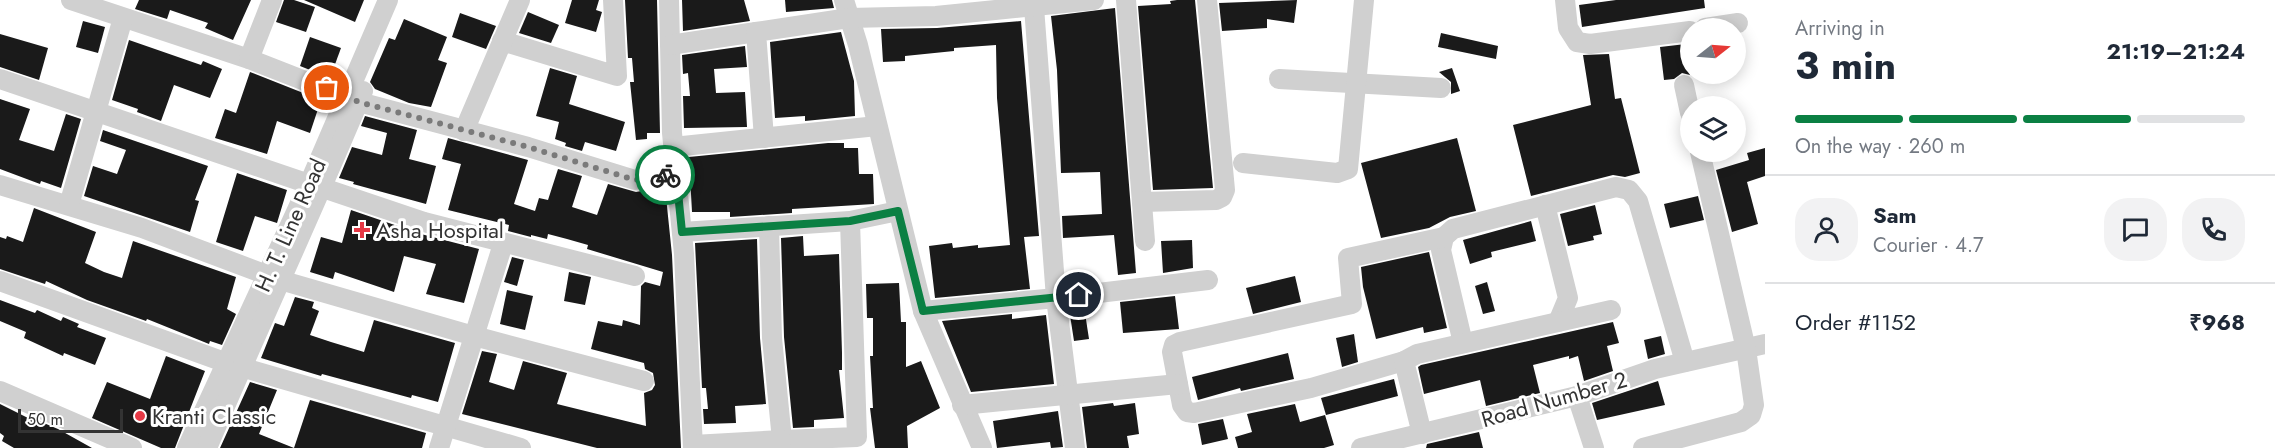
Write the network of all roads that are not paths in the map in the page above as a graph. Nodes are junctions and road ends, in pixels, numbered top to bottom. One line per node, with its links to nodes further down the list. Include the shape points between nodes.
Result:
1 (71, 0): 15 (street)
2 (272, 0): 20 (street)
3 (388, 0): 27 (street, H. T. Line Road)
4 (402, 0): 27 (street, H. T. Line Road)
5 (520, 0): 18 (street)
6 (613, 0): 18 (street, via 617,76)
7 (669, 0): 19 (street)
8 (1094, 0): 13 (street)
9 (1126, 0): 38 (street)
10 (1207, 0): 38 (street, via 1225,190 1216,200)
11 (1364, 0): 23 (street)
12 (1565, 0): 17 (street, via 1568,28 1576,42 1590,44)
13 (1034, 7): 14 (street, via 936,16); 52 (street)
14 (847, 9): 16 (street); 29 (street)
15 (123, 18): 20 (street); 28 (street)
16 (756, 32): 19 (street); 31 (street)
17 (1680, 32)
18 (502, 41): 30 (street)
19 (670, 45): 32 (street)
20 (249, 59): 27 (street)
21 (0, 79): 28 (street)
22 (1279, 80): 23 (street)
23 (1354, 83): 25 (street); 34 (street, via 1348,169 1344,172)
24 (1684, 85): 26 (street)
25 (1441, 88)
26 (1686, 96)
27 (353, 99): 30 (street); 37 (street, H. T. Line Road)
28 (95, 111): 37 (street); 39 (street)
29 (877, 126): 31 (street); 41 (street)
30 (464, 131): 35 (street, via 635,180)
31 (764, 138): 32 (street)
32 (673, 147): 35 (street)
33 (1702, 162): 59 (street)
34 (1243, 163)
35 (676, 173): 44 (street)
36 (0, 185): 39 (street)
37 (316, 186): 47 (street); 49 (street, H. T. Line Road)
38 (1142, 202): 46 (street)
39 (69, 205): 49 (street)
40 (1545, 205): 45 (street, via 1453,230); 55 (street, via 1568,297); 61 (street, via 1616,187 1629,190 1638,201)
41 (898, 211): 42 (street); 54 (street)
42 (850, 221): 43 (street); 72 (street)
43 (770, 226): 44 (street); 71 (street, via 772,338)
44 (682, 232): 73 (street)
45 (1444, 237): 57 (street, via 1441,250); 64 (street, via 1348,258 1352,304 1174,345)
46 (1145, 241)
47 (503, 244): 48 (street); 56 (street)
48 (634, 276)
49 (273, 278): 56 (street); 62 (street, H. T. Line Road)
50 (1208, 280): 52 (street)
51 (0, 281): 62 (street)
52 (1056, 298): 54 (street); 66 (street)
53 (1611, 310): 55 (street)
54 (923, 311): 68 (street)
55 (1558, 322): 57 (street)
56 (474, 336): 63 (street); 69 (street)
57 (1463, 343): 60 (street)
58 (1765, 344): 59 (street, Road Number 2)
59 (1746, 349): 61 (street, Road Number 2); 83 (street, via 1754,405 1751,416 1742,422)
60 (1404, 360): 64 (street, via 1311,388 1194,413 1186,412 1182,405); 70 (street)
61 (1684, 362): 67 (street, Road Number 2)
62 (234, 365): 69 (street); 75 (street, H. T. Line Road); 76 (street, H. T. Line Road)
63 (644, 381)
64 (1178, 384): 66 (street)
65 (0, 391): 74 (street)
66 (1068, 395): 68 (street); 80 (street)
67 (1577, 396): 70 (street, Road Number 2); 82 (street)
68 (962, 405): 79 (street)
69 (446, 428): 77 (street); 78 (street)
70 (1422, 434): 81 (street, Road Number 2)
71 (782, 440): 72 (street); 73 (street)
72 (858, 442)
73 (693, 446)
74 (132, 448)
75 (187, 448)
76 (207, 448)
77 (439, 448)
78 (521, 448)
79 (982, 448)
80 (1075, 448)
81 (1361, 448)
82 (1594, 448)
83 (1643, 448)

